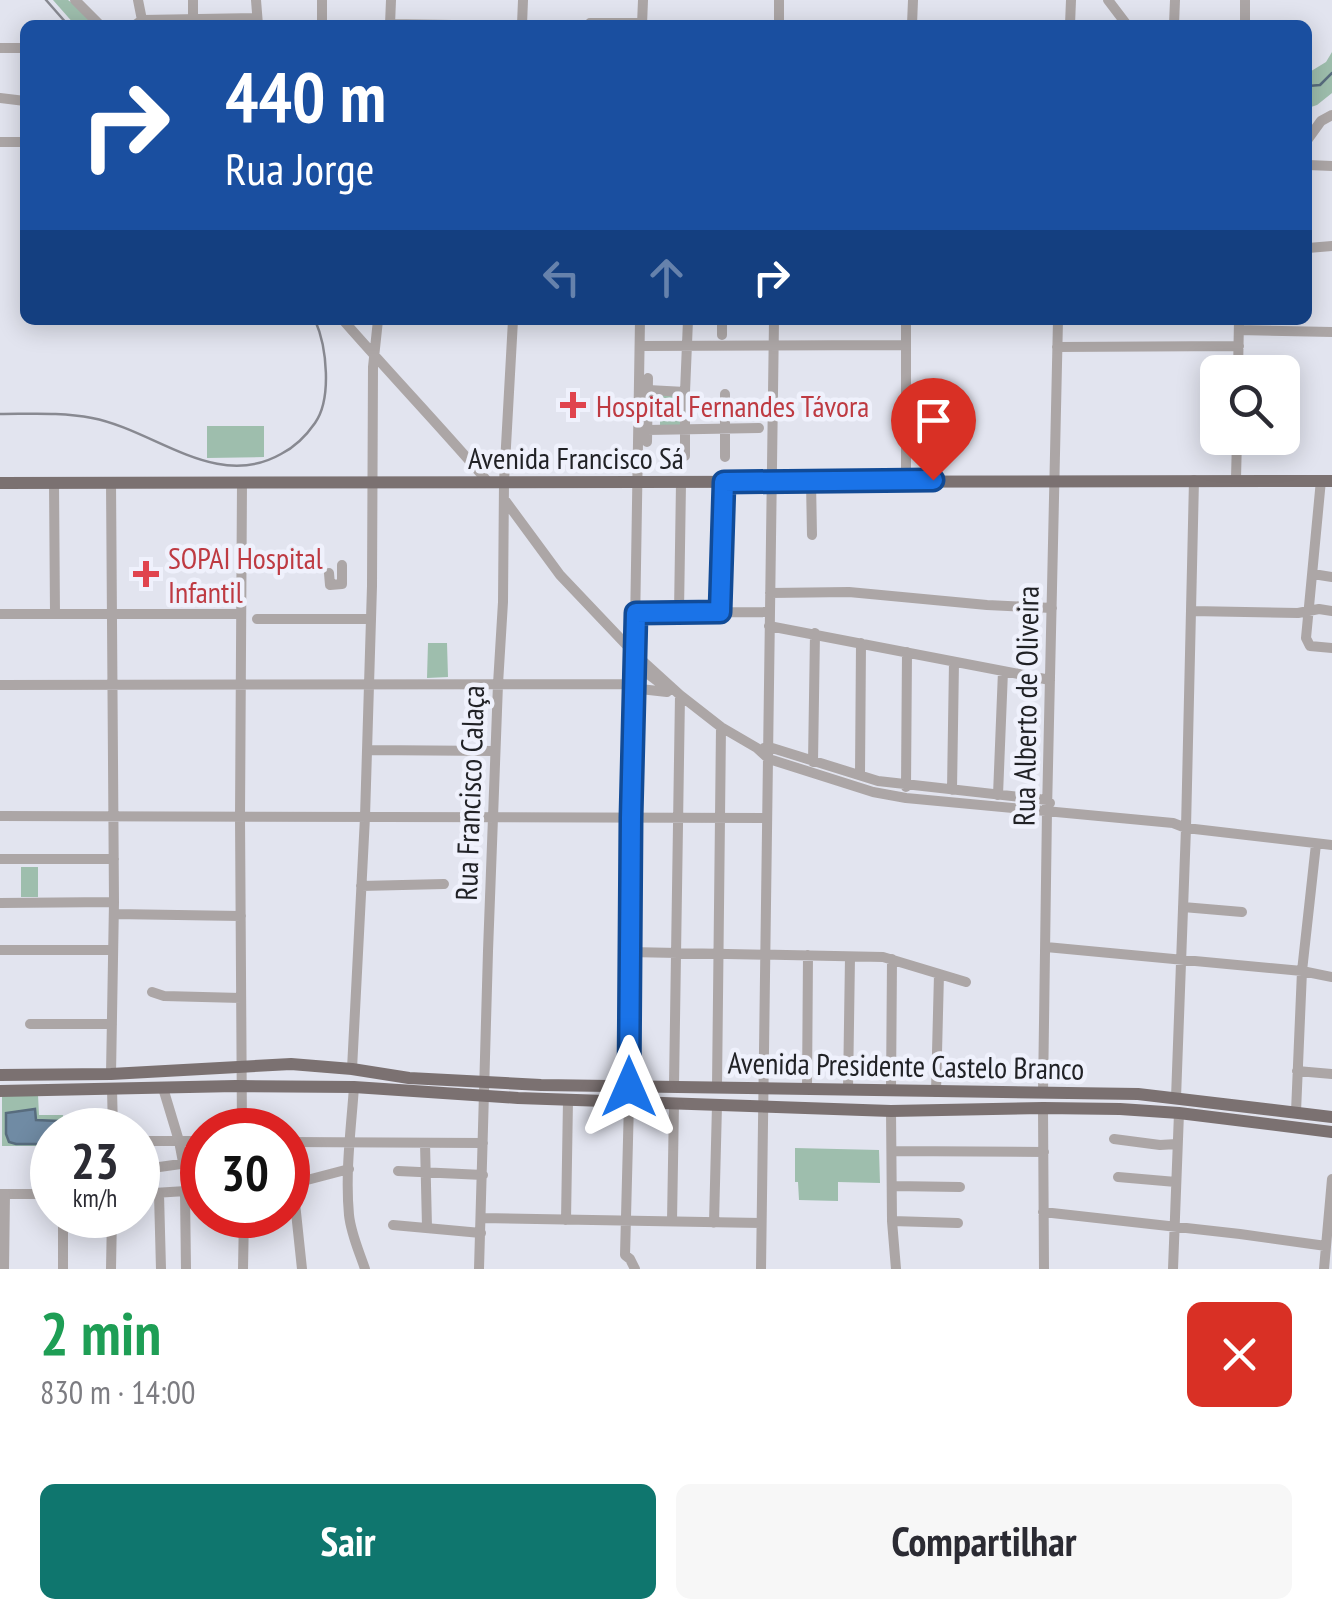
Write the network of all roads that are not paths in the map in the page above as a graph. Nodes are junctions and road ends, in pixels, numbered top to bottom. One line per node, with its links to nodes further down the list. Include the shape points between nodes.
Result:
1 (78, 1): 2 (street)
2 (95, 20)
3 (1332, 114): 4 (street)
4 (1312, 133)
5 (347, 325): 24 (street)
6 (378, 325): 24 (street)
7 (514, 325): 42 (street, Rua Francisco Calaça)
8 (640, 325): 18 (street)
9 (688, 325): 19 (street)
10 (722, 325): 16 (street)
11 (774, 325): 20 (street)
12 (906, 325): 17 (street)
13 (1058, 325): 22 (street, Rua Alberto de Oliveira)
14 (1239, 325): 15 (street); 21 (street)
15 (1332, 332)
16 (722, 334)
17 (906, 345): 20 (street); 37 (street)
18 (640, 346): 19 (street); 43 (street)
19 (688, 346): 20 (street); 25 (street)
20 (774, 346): 45 (street)
21 (1238, 346): 22 (street); 23 (street)
22 (1057, 347): 33 (street, Rua Alberto de Oliveira)
23 (1238, 355)
24 (375, 356): 40 (street); 41 (street)
25 (685, 392): 28 (street); 28 (street, via 648,384 647,436)
26 (725, 394): 29 (street)
27 (760, 428): 29 (street)
28 (685, 429): 29 (street); 31 (street)
29 (725, 429): 32 (street)
30 (1237, 455): 35 (street)
31 (686, 456)
32 (725, 458)
33 (1053, 480): 34 (main road, Avenida Francisco Sá); 37 (main road, Avenida Francisco Sá); 57 (street, Rua Alberto de Oliveira)
34 (1194, 480): 35 (main road, Avenida Francisco Sá); 58 (street)
35 (1236, 480): 36 (main road, Avenida Francisco Sá)
36 (1327, 480): 54 (street)
37 (906, 481): 46 (main road, Avenida Francisco Sá)
38 (111, 482): 39 (main road, Avenida Francisco Sá); 48 (main road, Avenida Francisco Sá); 67 (street)
39 (242, 482): 40 (main road, Avenida Francisco Sá); 68 (street)
40 (372, 482): 41 (main road, Avenida Francisco Sá); 70 (street)
41 (488, 482): 42 (main road, Avenida Francisco Sá)
42 (504, 482): 43 (main road, Avenida Francisco Sá); 50 (street, Rua Francisco Calaça)
43 (638, 482): 49 (main road, Avenida Francisco Sá); 64 (street)
44 (724, 482): 45 (main road, Avenida Francisco Sá); 49 (main road, Avenida Francisco Sá); 62 (street)
45 (771, 482): 46 (main road, Avenida Francisco Sá); 56 (street)
46 (810, 482): 51 (street)
47 (0, 483): 48 (main road, Avenida Francisco Sá)
48 (54, 483): 66 (street)
49 (682, 483): 61 (street)
50 (504, 498): 76 (street, via 560,575); 83 (street, Rua Francisco Calaça)
51 (812, 535)
52 (342, 565): 53 (street, via 342,584 330,585)
53 (329, 573)
54 (1313, 574): 55 (street); 59 (street)
55 (1332, 577)
56 (770, 593): 57 (street, via 849,592); 63 (street)
57 (1052, 608): 79 (street, Rua Alberto de Oliveira)
58 (1191, 611): 59 (street); 107 (street)
59 (1309, 611): 60 (street); 74 (street, via 1308,644)
60 (1332, 611)
61 (679, 612): 62 (street); 64 (street)
62 (720, 612): 63 (street)
63 (770, 612): 71 (street)
64 (636, 613): 76 (street)
65 (0, 614): 66 (street)
66 (55, 614): 67 (street)
67 (111, 614): 68 (street); 81 (street)
68 (241, 614): 85 (street)
69 (257, 618): 70 (street)
70 (371, 619): 82 (street)
71 (770, 626): 72 (street); 90 (street)
72 (815, 633): 73 (street); 91 (street)
73 (862, 643): 75 (street); 92 (street)
74 (1332, 648)
75 (907, 652): 77 (street); 93 (street)
76 (636, 655): 84 (street); 86 (street)
77 (954, 662): 78 (street); 94 (street)
78 (1003, 670): 79 (street); 95 (street)
79 (1050, 680): 97 (street, Rua Alberto de Oliveira)
80 (0, 684): 81 (street)
81 (112, 684): 85 (street); 99 (street)
82 (368, 684): 83 (street); 85 (street); 88 (street)
83 (498, 684): 84 (street); 89 (street, Rua Francisco Calaça)
84 (634, 684): 103 (street)
85 (240, 685): 100 (street)
86 (674, 692): 87 (street); 104 (street)
87 (721, 727): 90 (street); 105 (street)
88 (367, 750): 89 (street); 101 (street)
89 (495, 751): 102 (street, Rua Francisco Calaça)
90 (765, 752): 91 (street); 96 (street); 106 (street)
91 (814, 762): 92 (street)
92 (860, 775): 93 (street)
93 (906, 784): 94 (street); 96 (street)
94 (952, 790): 95 (street)
95 (998, 795): 97 (street)
96 (906, 798): 97 (street)
97 (1051, 807): 107 (street); 120 (street, Rua Alberto de Oliveira)
98 (0, 816): 99 (street)
99 (113, 816): 100 (street); 111 (street)
100 (240, 818): 101 (street); 119 (street)
101 (365, 818): 102 (street); 113 (street)
102 (493, 818): 103 (street); 151 (street, Rua Francisco Calaça)
103 (631, 818): 104 (street); 123 (street)
104 (678, 818): 105 (street); 124 (street)
105 (721, 818): 106 (street); 125 (street)
106 (766, 818): 126 (street)
107 (1186, 828): 108 (street); 116 (street)
108 (1316, 844): 109 (street); 131 (street)
109 (1332, 845)
110 (0, 859): 111 (street)
111 (114, 859): 114 (street)
112 (444, 884): 113 (street)
113 (361, 886): 140 (street)
114 (114, 902): 115 (street); 118 (street)
115 (0, 903)
116 (1183, 907): 117 (street); 130 (street)
117 (1242, 912)
118 (114, 914): 119 (street); 122 (street)
119 (240, 916): 136 (street)
120 (1046, 947): 130 (street); 157 (street, Rua Alberto de Oliveira)
121 (0, 950): 122 (street)
122 (113, 950): 138 (street)
123 (630, 952): 124 (street); 158 (street)
124 (675, 954): 125 (street); 146 (street)
125 (720, 954): 126 (street); 148 (street)
126 (764, 954): 127 (street); 150 (street)
127 (808, 955): 128 (street); 153 (street)
128 (850, 957): 129 (street); 154 (street)
129 (892, 959): 132 (street); 155 (street)
130 (1181, 961): 131 (street); 159 (street)
131 (1302, 971): 133 (street); 141 (street)
132 (939, 974): 134 (street); 156 (street)
133 (1332, 977)
134 (966, 982)
135 (152, 992): 136 (street)
136 (241, 998): 139 (street)
137 (30, 1024): 138 (street)
138 (112, 1024): 144 (street)
139 (242, 1066): 140 (main road, Avenida Presidente Castelo Branco); 144 (main road, Avenida Presidente Castelo Branco); 145 (street)
140 (352, 1069): 151 (main road, Avenida Presidente Castelo Branco)
141 (1297, 1071): 142 (street); 169 (street)
142 (1332, 1074)
143 (0, 1075): 144 (main road, Avenida Presidente Castelo Branco)
144 (112, 1081): 149 (main road, Avenida Presidente Castelo Branco); 152 (main road, Avenida Presidente Castelo Branco); 164 (street)
145 (243, 1086): 147 (main road, Avenida Presidente Castelo Branco); 149 (main road, Avenida Presidente Castelo Branco); 165 (street)
146 (674, 1086): 148 (main road, Avenida Presidente Castelo Branco); 158 (main road, Avenida Presidente Castelo Branco)
147 (354, 1087): 151 (main road, Avenida Presidente Castelo Branco); 177 (street)
148 (717, 1087): 150 (main road, Avenida Presidente Castelo Branco)
149 (164, 1088): 175 (street)
150 (763, 1088): 153 (main road, Avenida Presidente Castelo Branco); 163 (street)
151 (485, 1089): 158 (main road, Avenida Presidente Castelo Branco); 160 (main road, Avenida Presidente Castelo Branco); 179 (street, Rua Francisco Calaça)
152 (0, 1090)
153 (814, 1090): 154 (main road, Avenida Presidente Castelo Branco); 167 (main road)
154 (848, 1090): 155 (main road, Avenida Presidente Castelo Branco)
155 (891, 1091): 156 (main road, Avenida Presidente Castelo Branco)
156 (936, 1092): 157 (main road, Avenida Presidente Castelo Branco)
157 (1043, 1093): 159 (main road, Avenida Presidente Castelo Branco)
158 (629, 1094): 160 (main road, Avenida Presidente Castelo Branco); 161 (main road, Avenida Presidente Castelo Branco); 200 (street)
159 (1176, 1098): 169 (main road, Avenida Presidente Castelo Branco)
160 (568, 1100): 199 (street)
161 (674, 1104): 162 (main road, Avenida Presidente Castelo Branco); 202 (street)
162 (717, 1105): 163 (main road, Avenida Presidente Castelo Branco); 203 (street)
163 (762, 1106): 167 (main road, Avenida Presidente Castelo Branco); 204 (street)
164 (113, 1108)
165 (242, 1108)
166 (1044, 1108): 168 (main road, Avenida Presidente Castelo Branco); 170 (main road, Avenida Presidente Castelo Branco); 182 (street)
167 (821, 1109): 168 (main road, Avenida Presidente Castelo Branco)
168 (891, 1111): 181 (street)
169 (1296, 1112): 171 (main road, Avenida Presidente Castelo Branco)
170 (1179, 1113): 172 (main road, Avenida Presidente Castelo Branco); 180 (street)
171 (1332, 1117)
172 (1332, 1132)
173 (1114, 1139): 180 (street)
174 (160, 1141): 175 (street)
175 (180, 1141)
176 (310, 1142): 177 (street)
177 (350, 1143): 178 (street); 183 (street)
178 (425, 1143): 179 (street); 185 (street)
179 (483, 1143): 186 (street, Rua Francisco Calaça)
180 (1178, 1144): 190 (street)
181 (892, 1151): 182 (street); 191 (street)
182 (1044, 1152): 197 (street)
183 (348, 1169): 188 (street); 226 (street, via 349,1213)
184 (398, 1172): 185 (street)
185 (425, 1172): 186 (street); 208 (street)
186 (483, 1175): 198 (street, Rua Francisco Calaça)
187 (1118, 1177): 190 (street)
188 (310, 1179)
189 (1332, 1179): 216 (street)
190 (1176, 1182): 207 (street)
191 (893, 1186): 192 (street); 201 (street)
192 (960, 1186)
193 (180, 1192): 196 (street)
194 (3, 1194): 195 (street); 219 (street)
195 (30, 1194)
196 (160, 1194)
197 (1043, 1212): 207 (street); 231 (street)
198 (481, 1218): 199 (street); 209 (street, Rua Francisco Calaça)
199 (566, 1220): 200 (street)
200 (626, 1220): 202 (street); 228 (street, via 625,1255)
201 (892, 1221): 205 (street); 230 (street)
202 (672, 1222): 203 (street)
203 (714, 1223): 204 (street)
204 (761, 1223): 229 (street)
205 (958, 1224)
206 (393, 1225): 208 (street)
207 (1174, 1226): 216 (street); 232 (street)
208 (427, 1227): 209 (street)
209 (481, 1234): 227 (street, Rua Francisco Calaça)
210 (63, 1238): 220 (street)
211 (112, 1238): 221 (street)
212 (160, 1238): 217 (street)
213 (186, 1238): 218 (street)
214 (244, 1238): 224 (street)
215 (298, 1238): 225 (street)
216 (1328, 1253): 233 (street)
217 (160, 1254): 218 (street); 222 (street)
218 (186, 1254): 223 (street)
219 (4, 1269)
220 (63, 1269)
221 (112, 1269)
222 (161, 1269)
223 (186, 1269)
224 (243, 1269)
225 (302, 1269)
226 (364, 1269)
227 (479, 1269)
228 (635, 1269)
229 (761, 1269)
230 (896, 1269)
231 (1044, 1269)
232 (1173, 1269)
233 (1324, 1269)

